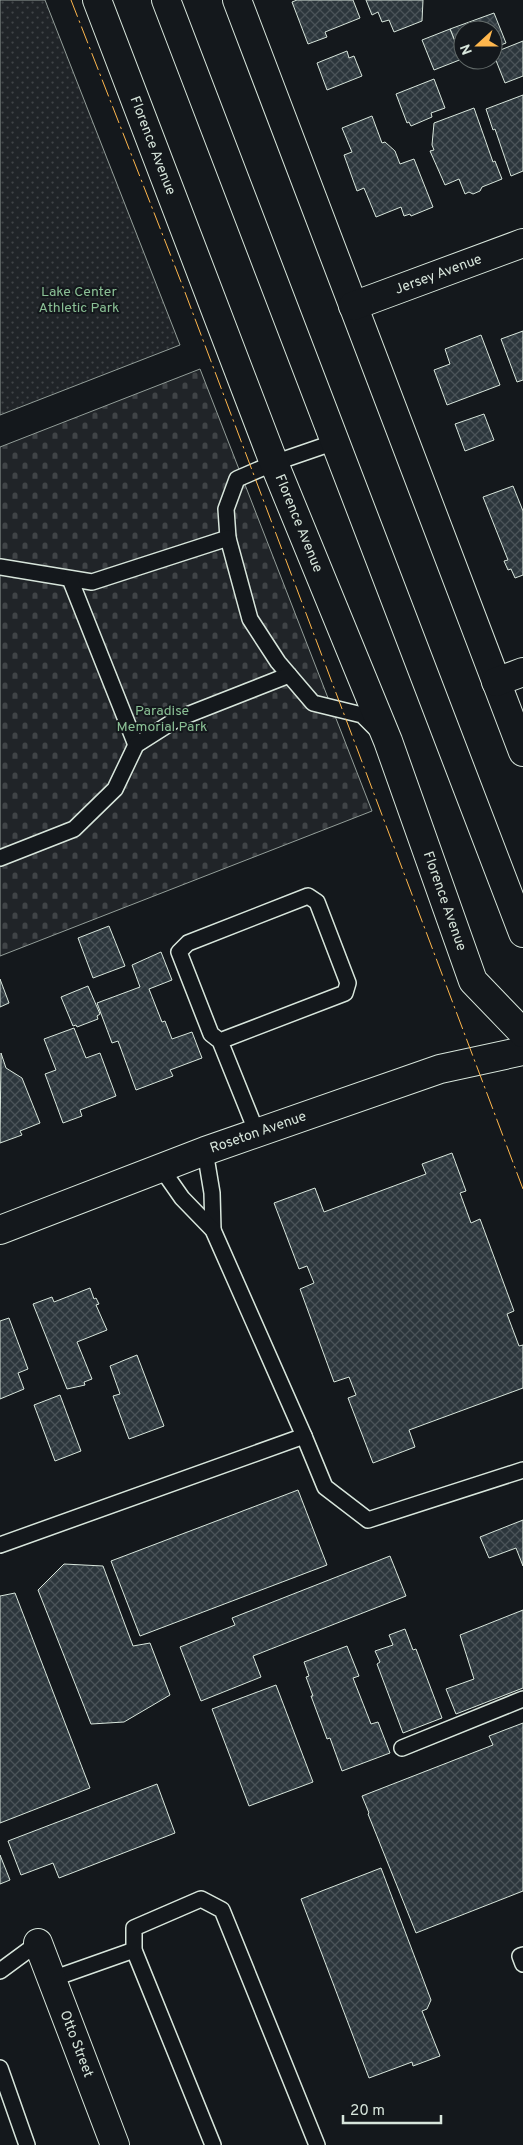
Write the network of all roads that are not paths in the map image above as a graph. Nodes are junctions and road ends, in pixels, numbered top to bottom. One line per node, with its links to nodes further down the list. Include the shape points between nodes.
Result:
1 (97, 0): 7 (main road, Florence Avenue)
2 (166, 0): 6 (main road)
3 (237, 0): 5 (main road)
4 (523, 243): 5 (main road, Jersey Avenue)
5 (353, 306): 13 (main road)
6 (335, 442): 7 (lane); 18 (main road)
7 (274, 463): 8 (lane, via 238,479 226,509); 14 (main road, Florence Avenue)
8 (228, 538): 10 (lane, via 92,582); 12 (lane, via 250,619)
9 (0, 566): 10 (lane)
10 (70, 579): 15 (lane)
11 (523, 672): 13 (main road)
12 (289, 675): 14 (lane, via 313,703 362,715); 15 (lane, via 177,719)
13 (496, 682): 16 (main road)
14 (388, 741): 19 (main road, Florence Avenue, via 473,981)
15 (136, 745): 17 (lane, via 115,790 74,829)
16 (523, 752)
17 (0, 858)
18 (523, 933)
19 (523, 1033)
20 (220, 1041): 20 (lane, via 345,993 348,983 317,902 308,896 188,943 179,952 211,1034); 22 (lane)
21 (523, 1051): 22 (main road, Roseton Avenue, via 440,1069)
22 (257, 1133): 23 (main road, Roseton Avenue)
23 (205, 1151): 24 (main road, Roseton Avenue); 26 (lane, via 212,1193)
24 (161, 1168): 25 (main road, Roseton Avenue); 26 (lane, via 182,1198)
25 (0, 1230)
26 (213, 1230): 27 (lane)
27 (304, 1436): 28 (lane, via 325,1488 368,1520); 29 (lane)
28 (523, 1470)
29 (0, 1545)
30 (523, 1699): 31 (lane)
31 (402, 1748)
32 (38, 1943): 36 (lane); 37 (main road, Otto Street)
33 (134, 1950): 37 (lane); 41 (lane); 42 (lane, via 134,1928 201,1899 222,1910)
34 (523, 1955): 35 (lane, via 520,1956)
35 (523, 1964)
36 (0, 1971)
37 (52, 1979): 40 (main road, Otto Street)
38 (0, 2068): 39 (lane)
39 (27, 2145)
40 (115, 2145)
41 (213, 2145)
42 (317, 2145)

